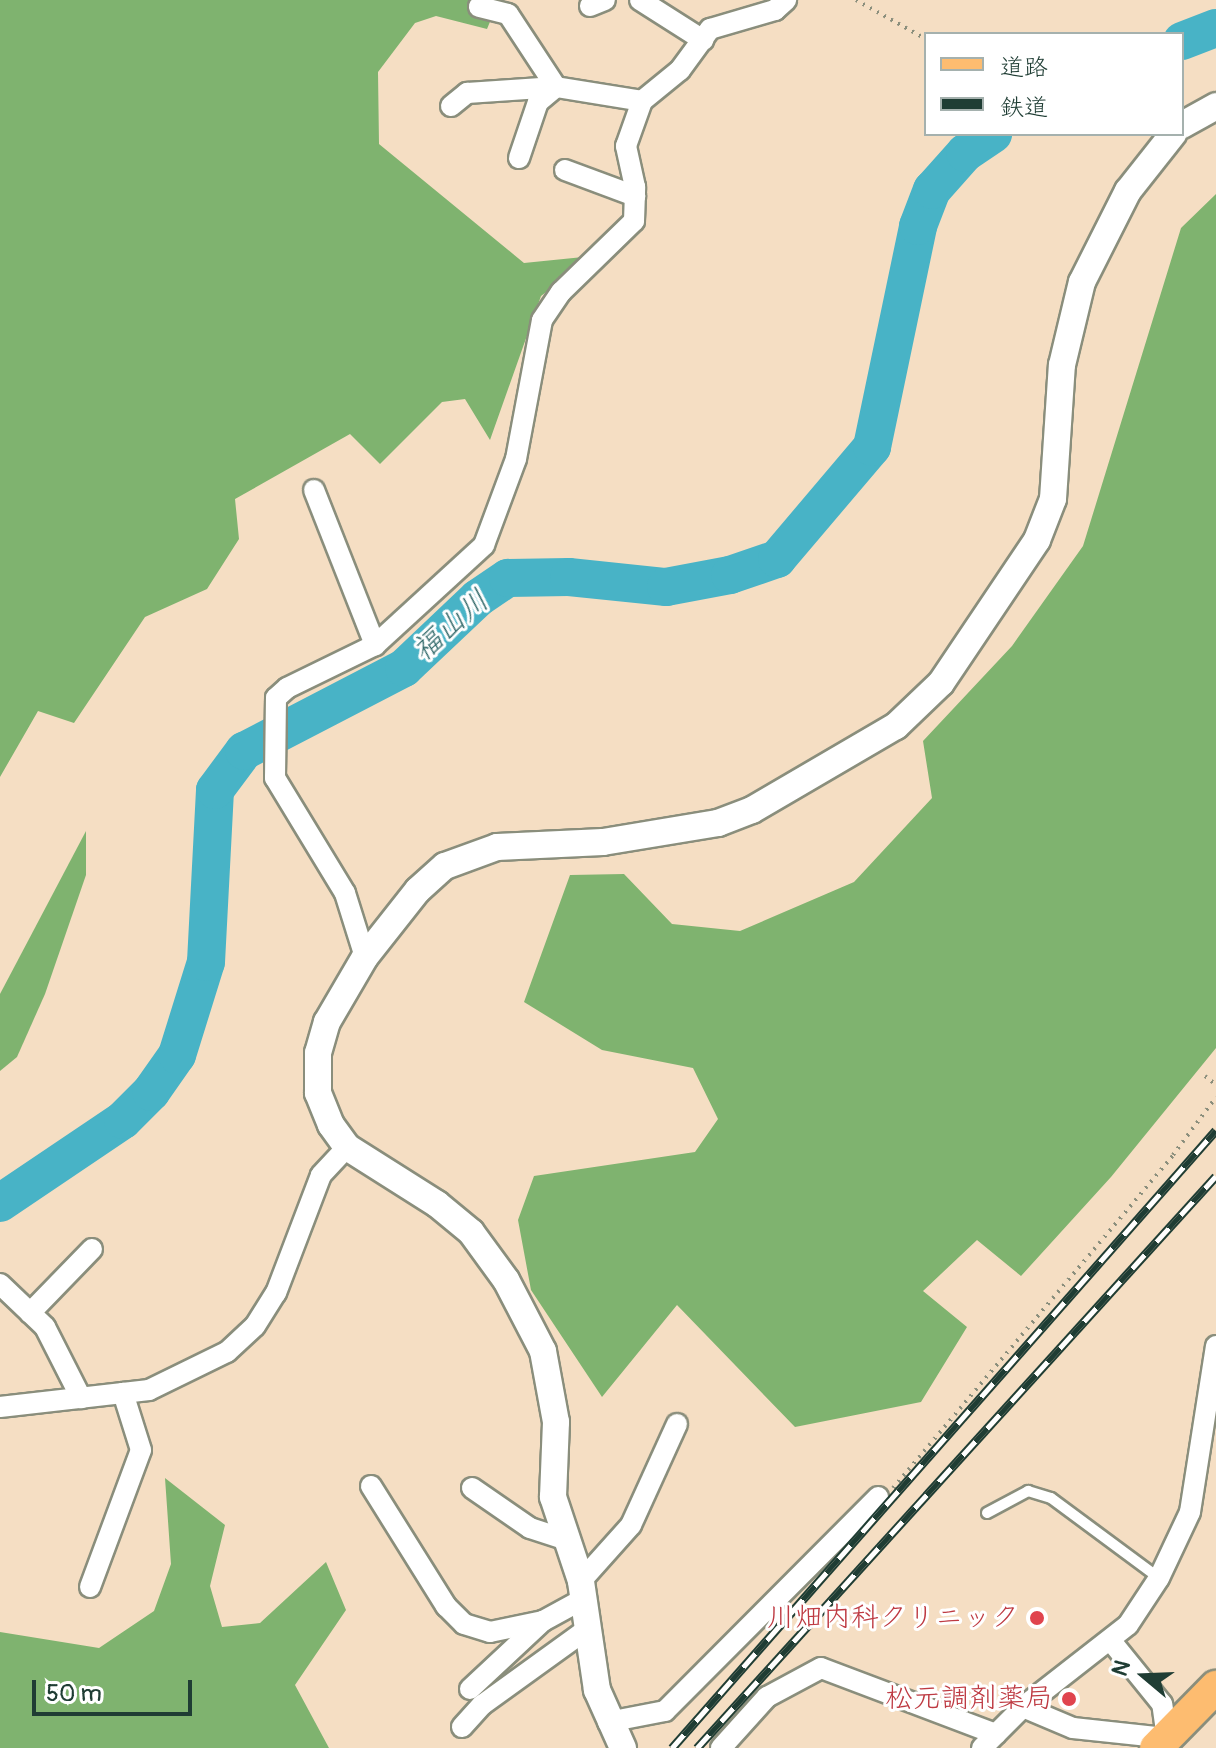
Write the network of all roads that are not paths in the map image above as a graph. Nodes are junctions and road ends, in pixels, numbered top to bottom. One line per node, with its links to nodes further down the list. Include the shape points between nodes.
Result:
1 (640, 0): 4 (street)
2 (786, 0): 4 (street, via 775,10 710,29)
3 (479, 7): 5 (street, via 508,14)
4 (703, 40): 6 (street, via 680,70)
5 (556, 87): 6 (street); 7 (street, via 467,93); 11 (street, via 538,102)
6 (642, 101): 13 (street, via 626,146)
7 (451, 106)
8 (1216, 106): 9 (street)
9 (1184, 124)
10 (1171, 136): 16 (street, via 1128,191 1082,282 1062,365 1053,499 1037,540 941,683 896,726 752,810 718,823 603,842 497,847 445,866 418,890)
11 (519, 158)
12 (565, 170): 13 (street)
13 (635, 196): 15 (street, via 634,221 561,292 542,320 516,459 484,545)
14 (314, 490): 15 (street)
15 (375, 645): 16 (street, via 276,698 275,778 345,893)
16 (365, 957): 17 (street, via 338,998 318,1053 318,1093)
17 (347, 1147): 22 (street, via 321,1175 291,1263 255,1326 191,1374 149,1390); 31 (street, via 457,1219 506,1280 530,1321 552,1383 553,1497)
18 (92, 1249): 20 (street)
19 (0, 1284): 20 (street)
20 (30, 1313): 23 (street, via 66,1360)
21 (1216, 1346): 26 (street)
22 (123, 1393): 23 (street); 33 (street, via 141,1450)
23 (81, 1398): 24 (street)
24 (0, 1407)
25 (677, 1424): 34 (street, via 631,1525)
26 (1208, 1472): 32 (street)
27 (371, 1486): 35 (street, via 446,1606 464,1624 490,1632)
28 (472, 1488): 31 (street, via 530,1528)
29 (878, 1497): 41 (street, via 665,1711)
30 (987, 1513): 32 (lane, via 1028,1491 1051,1498)
31 (566, 1540): 34 (street)
32 (1159, 1578): 37 (street)
33 (90, 1587)
34 (583, 1589): 35 (street); 36 (street)
35 (543, 1621): 39 (street)
36 (590, 1627): 41 (street, via 597,1690); 42 (street, via 482,1705)
37 (1111, 1641): 40 (street); 44 (street, via 1162,1704)
38 (1216, 1687): 44 (main road)
39 (470, 1689)
40 (1023, 1707): 43 (street); 44 (street, via 1073,1728)
41 (608, 1722): 45 (street)
42 (462, 1727)
43 (989, 1741): 46 (street, via 821,1668 767,1697)
44 (1162, 1743)
45 (622, 1748)
46 (721, 1748)

